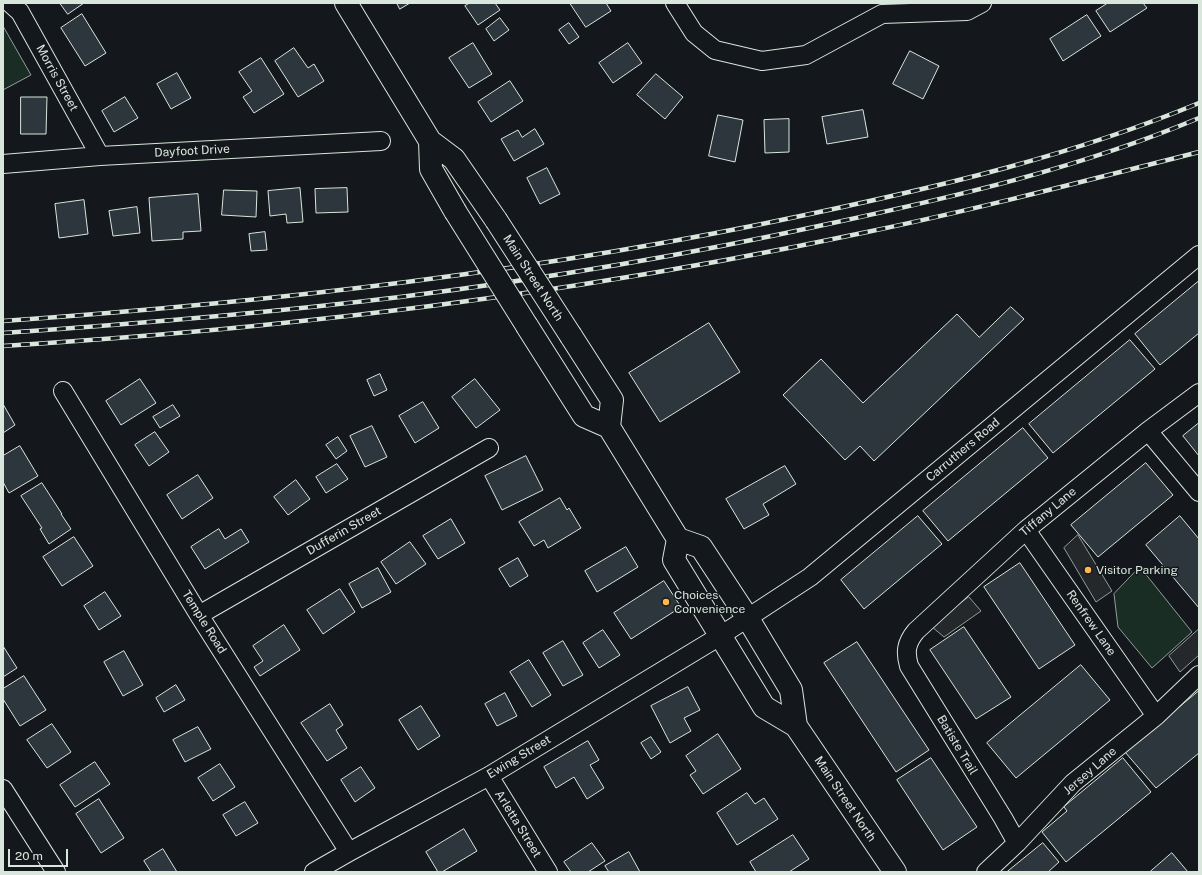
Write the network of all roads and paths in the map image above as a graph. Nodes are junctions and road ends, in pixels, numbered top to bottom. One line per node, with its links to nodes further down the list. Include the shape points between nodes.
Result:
1 (10, 3): 7 (street, Morris Street, via 20,12)
2 (346, 3): 6 (main road, Main Street North)
3 (675, 3): 4 (street, via 694,33 715,50 762,61 806,55 882,14 967,10)
4 (982, 3)
5 (381, 141): 7 (street, Dayfoot Drive)
6 (430, 141): 12 (main road, Main Street North, bridge, via 454,159 612,400); 12 (main road, Main Street North, bridge, via 431,169 455,211 584,416)
7 (100, 156): 8 (street, Dayfoot Drive)
8 (3, 164)
9 (1199, 255): 19 (street, Carruthers Road, via 810,577)
10 (63, 391): 18 (street, Temple Road)
11 (1199, 393): 13 (street, Tiffany Lane)
12 (609, 427): 17 (main road)
13 (1148, 431): 15 (street); 16 (street, Tiffany Lane)
14 (489, 448): 18 (street, Dufferin Street)
15 (1199, 492)
16 (1026, 530): 21 (street, Tiffany Lane, via 916,631); 23 (street, Renfrew Lane)
17 (678, 539): 19 (main road, Main Street North, via 701,547); 20 (main road, Main Street North, via 674,560)
18 (199, 615): 28 (street, Temple Road)
19 (747, 617): 20 (street, Carruthers Road); 24 (main road, Main Street North, via 791,690)
20 (720, 636): 24 (main road, Main Street North, via 764,707); 25 (street, Ewing Street)
21 (908, 644): 27 (street, Batiste Trail, via 906,651 909,666)
22 (1199, 675): 23 (street, Jersey Lane)
23 (1156, 716): 27 (street, Jersey Lane, via 1073,783)
24 (796, 726): 32 (main road, Main Street North)
25 (489, 776): 28 (street, Ewing Street); 31 (street, Arletta Street)
26 (3, 789): 29 (street)
27 (1017, 843): 33 (street, Jersey Lane)
28 (349, 852): 30 (street, Ewing Street)
29 (56, 872)
30 (314, 872)
31 (548, 872)
32 (895, 872)
33 (986, 872)

